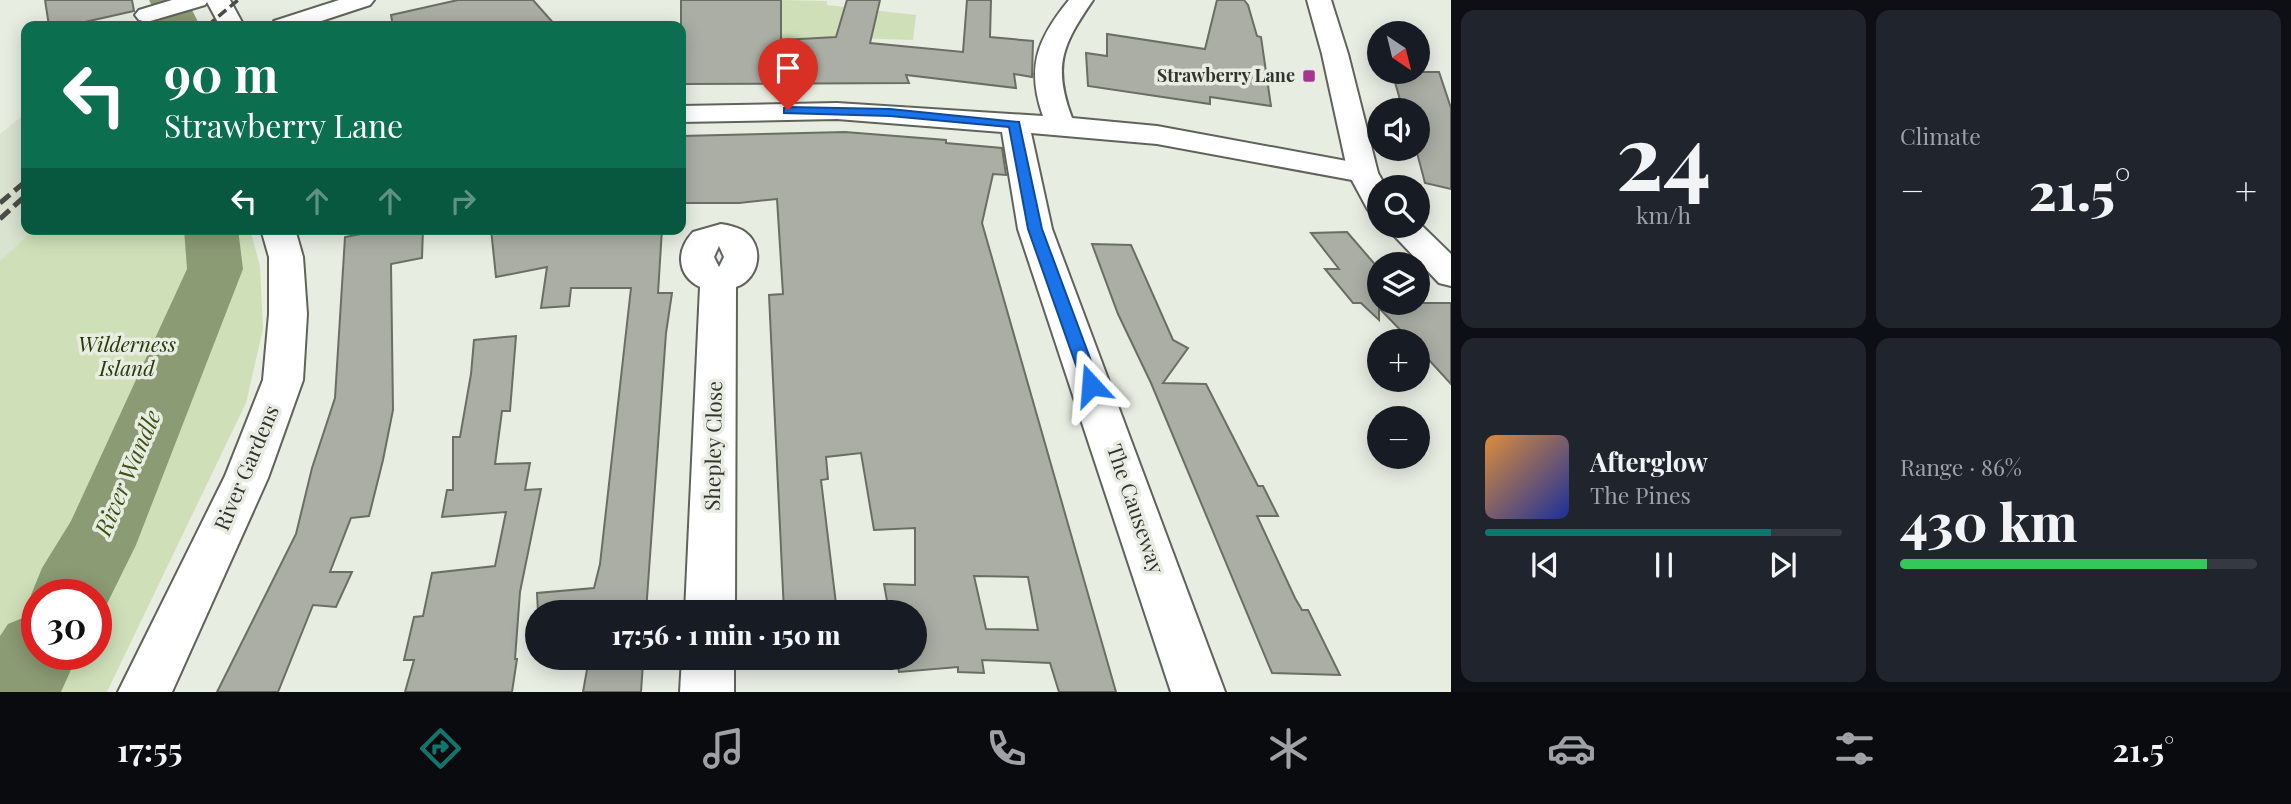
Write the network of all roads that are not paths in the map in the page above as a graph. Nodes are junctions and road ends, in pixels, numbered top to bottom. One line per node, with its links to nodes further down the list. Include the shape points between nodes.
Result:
1 (218, 0): 7 (street)
2 (362, 0): 8 (street)
3 (1319, 0): 12 (street)
4 (193, 1): 6 (street)
5 (1065, 12): 11 (street, via 1045,74)
6 (147, 15)
7 (229, 21)
8 (298, 21)
9 (686, 114): 10 (street, via 837,111)
10 (1015, 124): 11 (street); 22 (street, The Causeway, via 1035,229)
11 (1061, 125): 12 (street, via 1157,135)
12 (1363, 173): 13 (street)
13 (1367, 180)
14 (280, 235): 20 (street, River Gardens, via 286,257 288,314 283,380 246,478)
15 (1414, 238): 16 (street)
16 (1451, 274)
17 (718, 280): 18 (street, Shepley Close)
18 (710, 600)
19 (708, 670): 21 (street)
20 (145, 692)
21 (707, 692)
22 (1198, 692)

